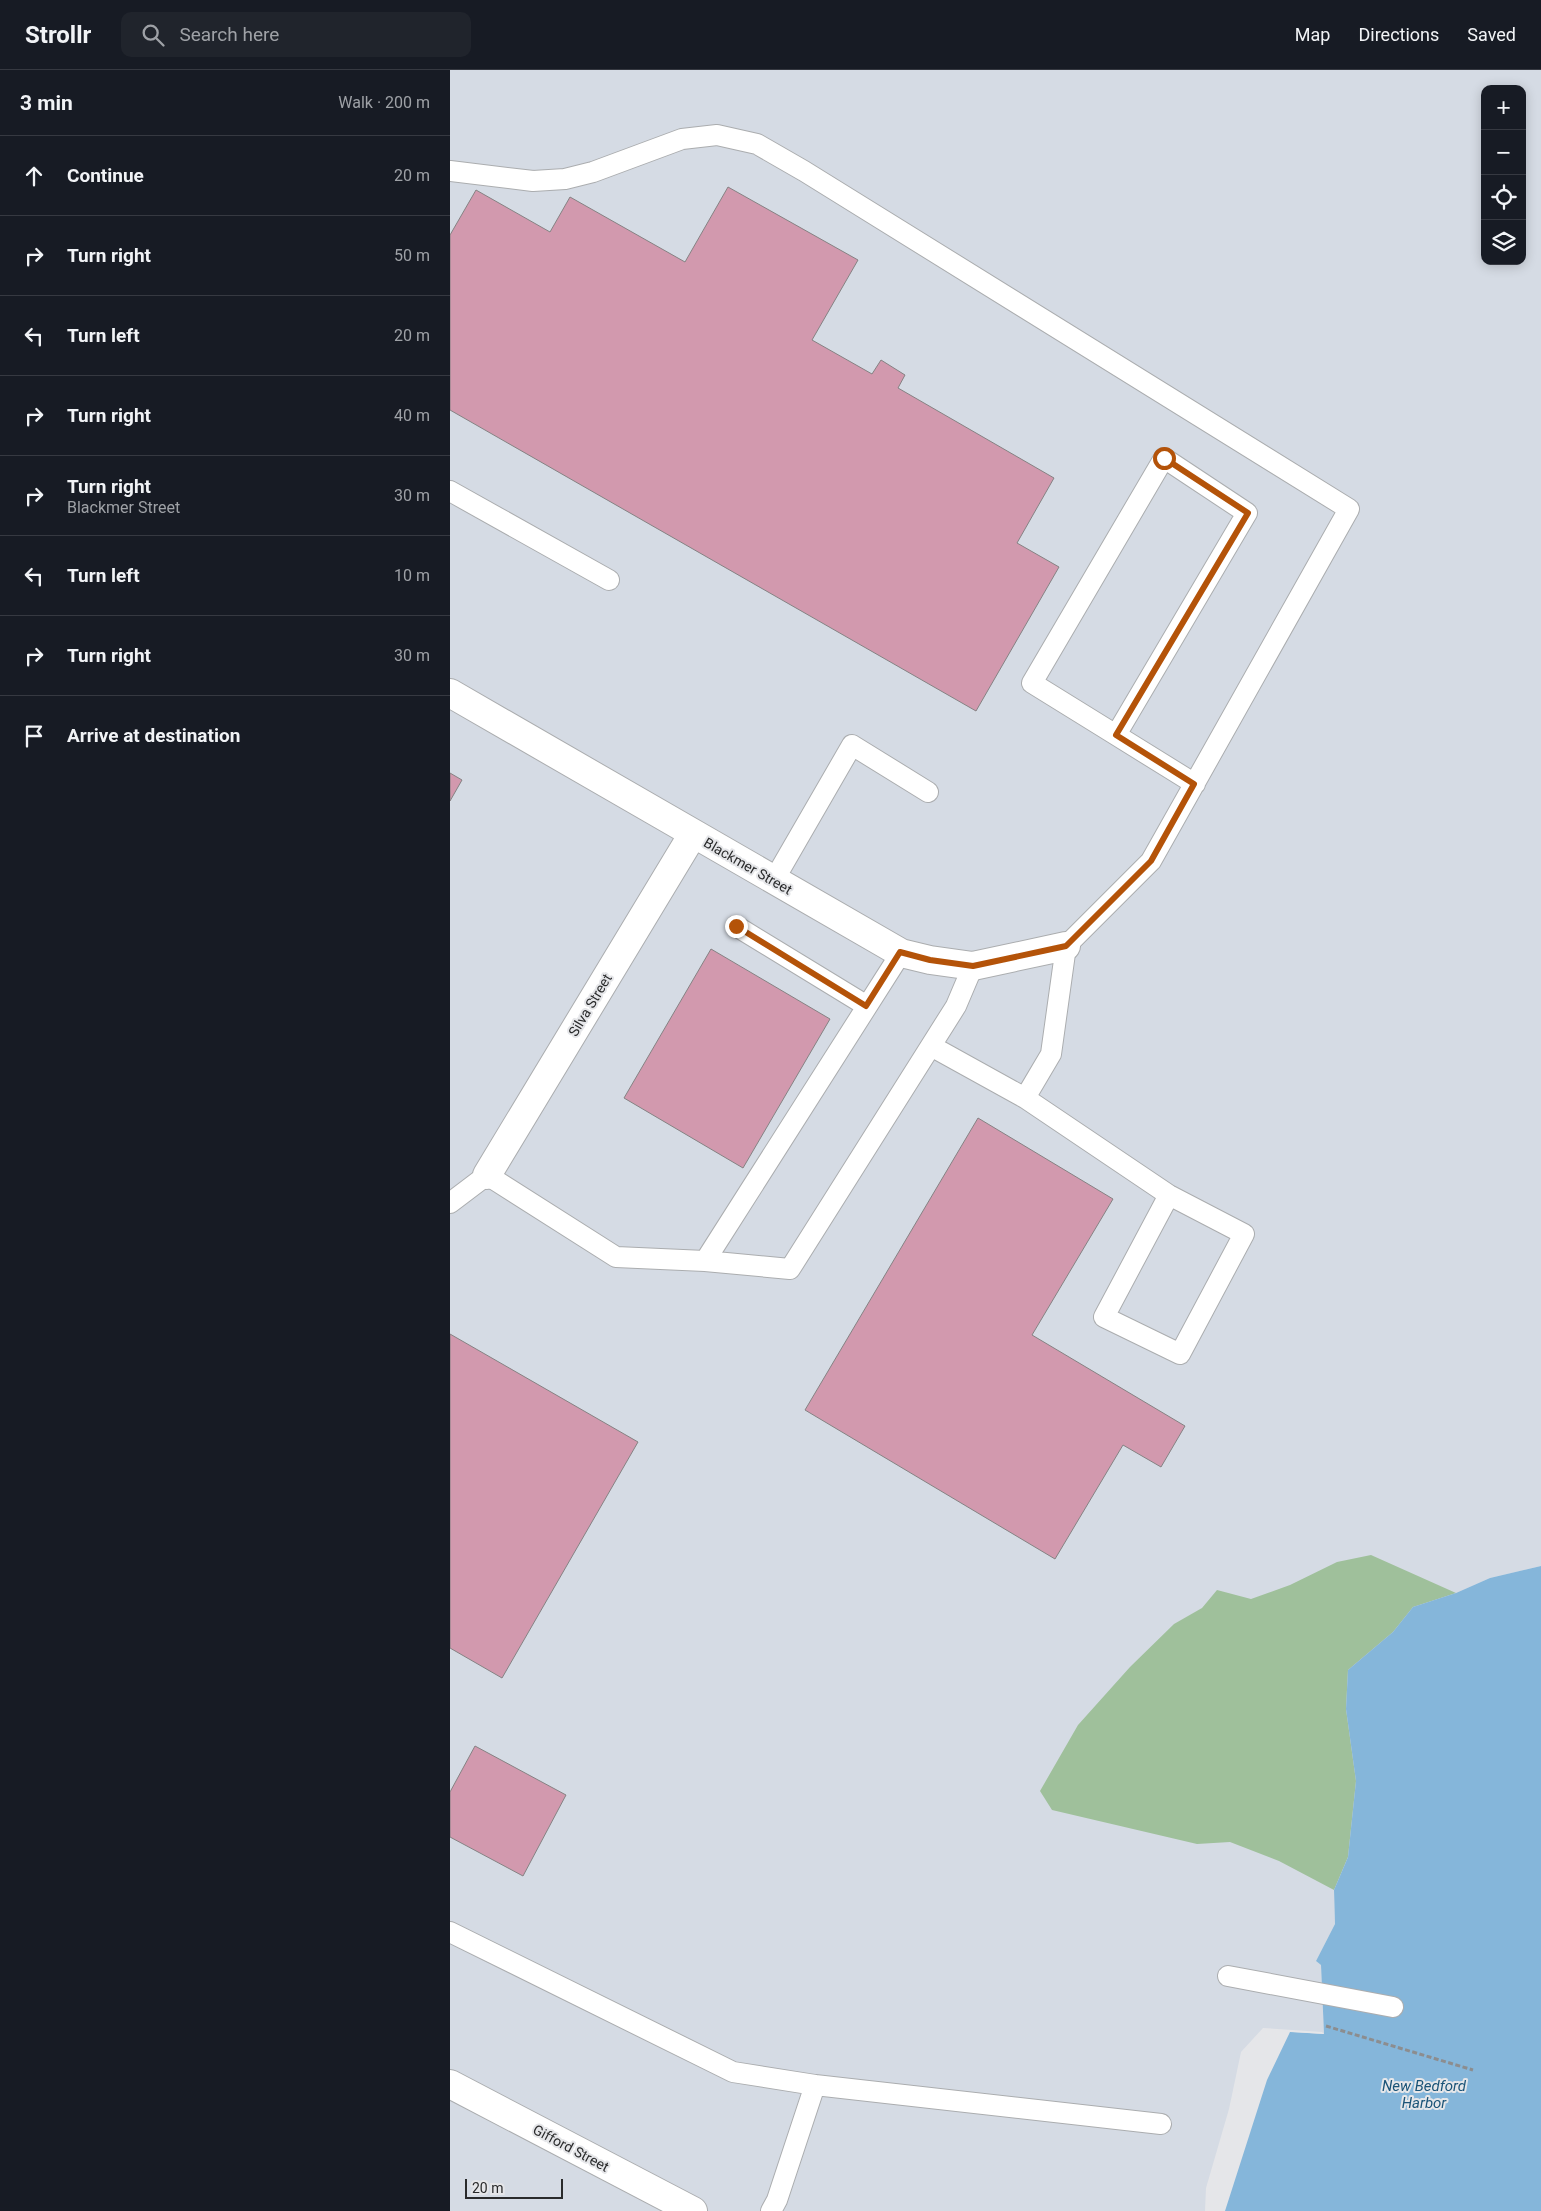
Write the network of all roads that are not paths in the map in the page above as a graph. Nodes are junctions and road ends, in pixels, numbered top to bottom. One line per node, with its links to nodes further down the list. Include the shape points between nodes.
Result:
1 (450, 171): 6 (lane, via 533,181 565,179 682,139 717,135 757,144 1349,508)
2 (450, 491): 3 (lane)
3 (609, 580)
4 (450, 693): 8 (street, Blackmer Street)
5 (1116, 735): 5 (lane, via 1032,683 1164,458 1248,513); 6 (lane)
6 (1194, 784): 11 (lane, via 1151,861)
7 (928, 792): 9 (lane, via 852,745)
8 (693, 834): 9 (street, Blackmer Street); 17 (street, Silva Street)
9 (774, 880): 12 (street, Blackmer Street)
10 (736, 926): 14 (lane)
11 (1066, 946): 13 (street, Blackmer Street); 16 (lane, via 1051,1054)
12 (900, 952): 13 (street, Blackmer Street); 14 (lane)
13 (973, 966): 15 (lane, via 956,1006)
14 (866, 1006): 20 (lane)
15 (931, 1046): 16 (lane); 20 (lane, via 790,1270)
16 (1025, 1098): 18 (lane)
17 (488, 1175): 19 (lane); 20 (lane, via 616,1257)
18 (1168, 1195): 18 (lane, via 1104,1317 1180,1354 1244,1234)
19 (450, 1203)
20 (705, 1261)
21 (450, 1932): 25 (lane, via 733,2072)
22 (1228, 1976): 23 (lane)
23 (1394, 2007)
24 (450, 2084): 27 (street, Gifford Street)
25 (815, 2085): 26 (lane); 28 (lane)
26 (1161, 2124)
27 (693, 2211)
28 (772, 2211)

